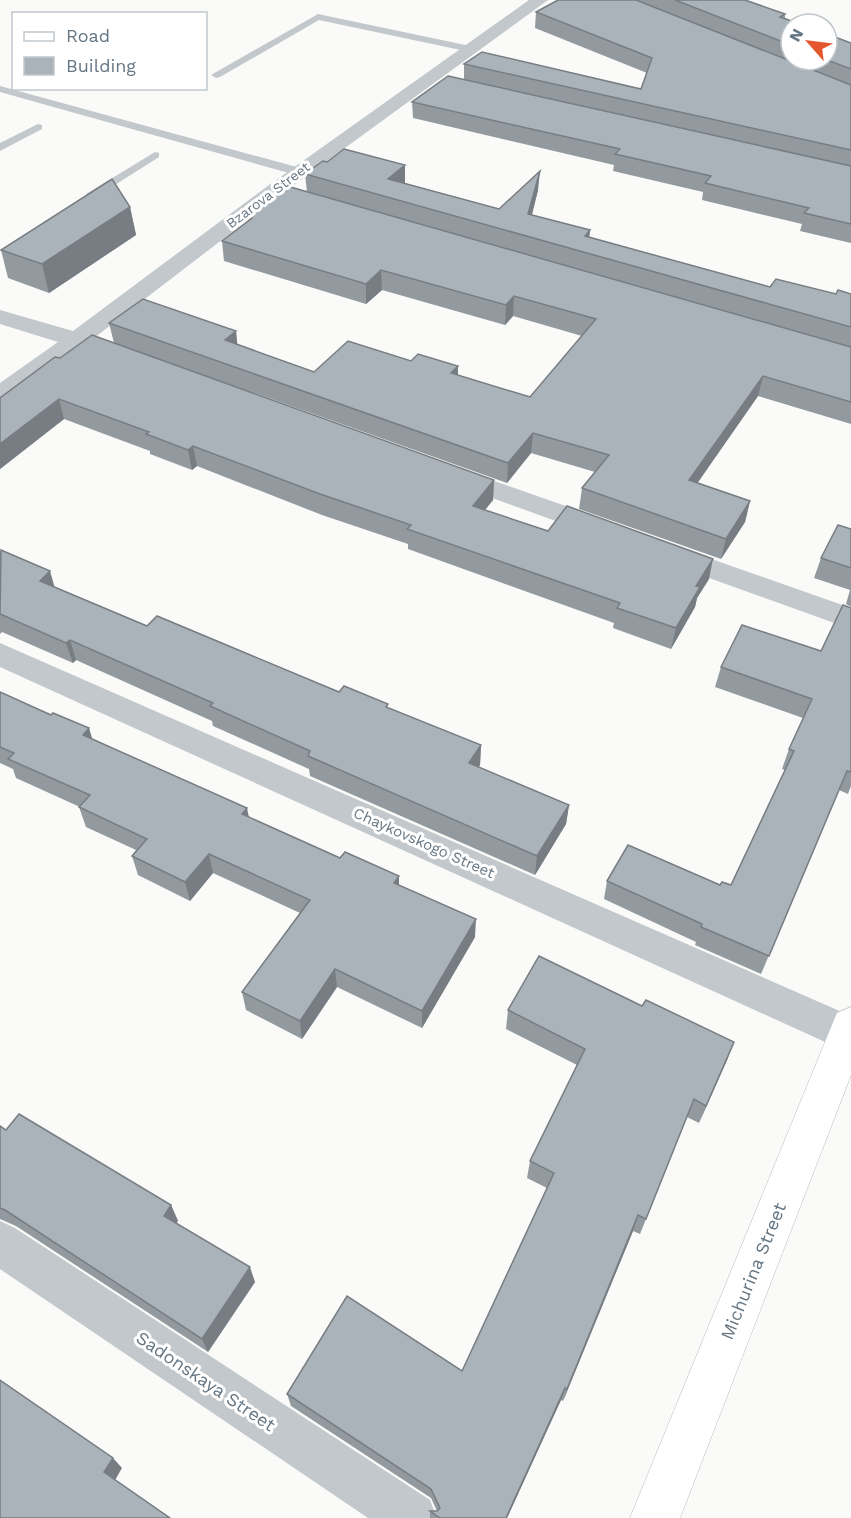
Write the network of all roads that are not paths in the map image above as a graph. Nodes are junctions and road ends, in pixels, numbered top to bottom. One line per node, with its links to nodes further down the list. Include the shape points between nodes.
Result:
1 (540, 0): 2 (street, Bzarova Street)
2 (470, 50): 3 (lane, via 318,17); 4 (street, Bzarova Street)
3 (216, 75)
4 (427, 80): 5 (street); 10 (street, Bzarova Street)
5 (458, 87)
6 (0, 89): 10 (lane)
7 (38, 127): 8 (lane)
8 (0, 148)
9 (155, 155): 13 (lane)
10 (300, 172): 11 (street, Bzarova Street)
11 (272, 192): 12 (street); 15 (street, Bzarova Street)
12 (294, 198)
13 (78, 203)
14 (0, 317): 15 (street)
15 (75, 341): 16 (street); 17 (street, Bzarova Street)
16 (144, 362)
17 (0, 394)
18 (425, 464): 19 (street)
19 (851, 619)
20 (0, 654): 21 (street, Chaykovskogo Street)
21 (849, 1029): 24 (street, Michurina Street)
22 (0, 1243): 23 (street, Sadonskaya Street)
23 (412, 1518)
24 (656, 1518)

